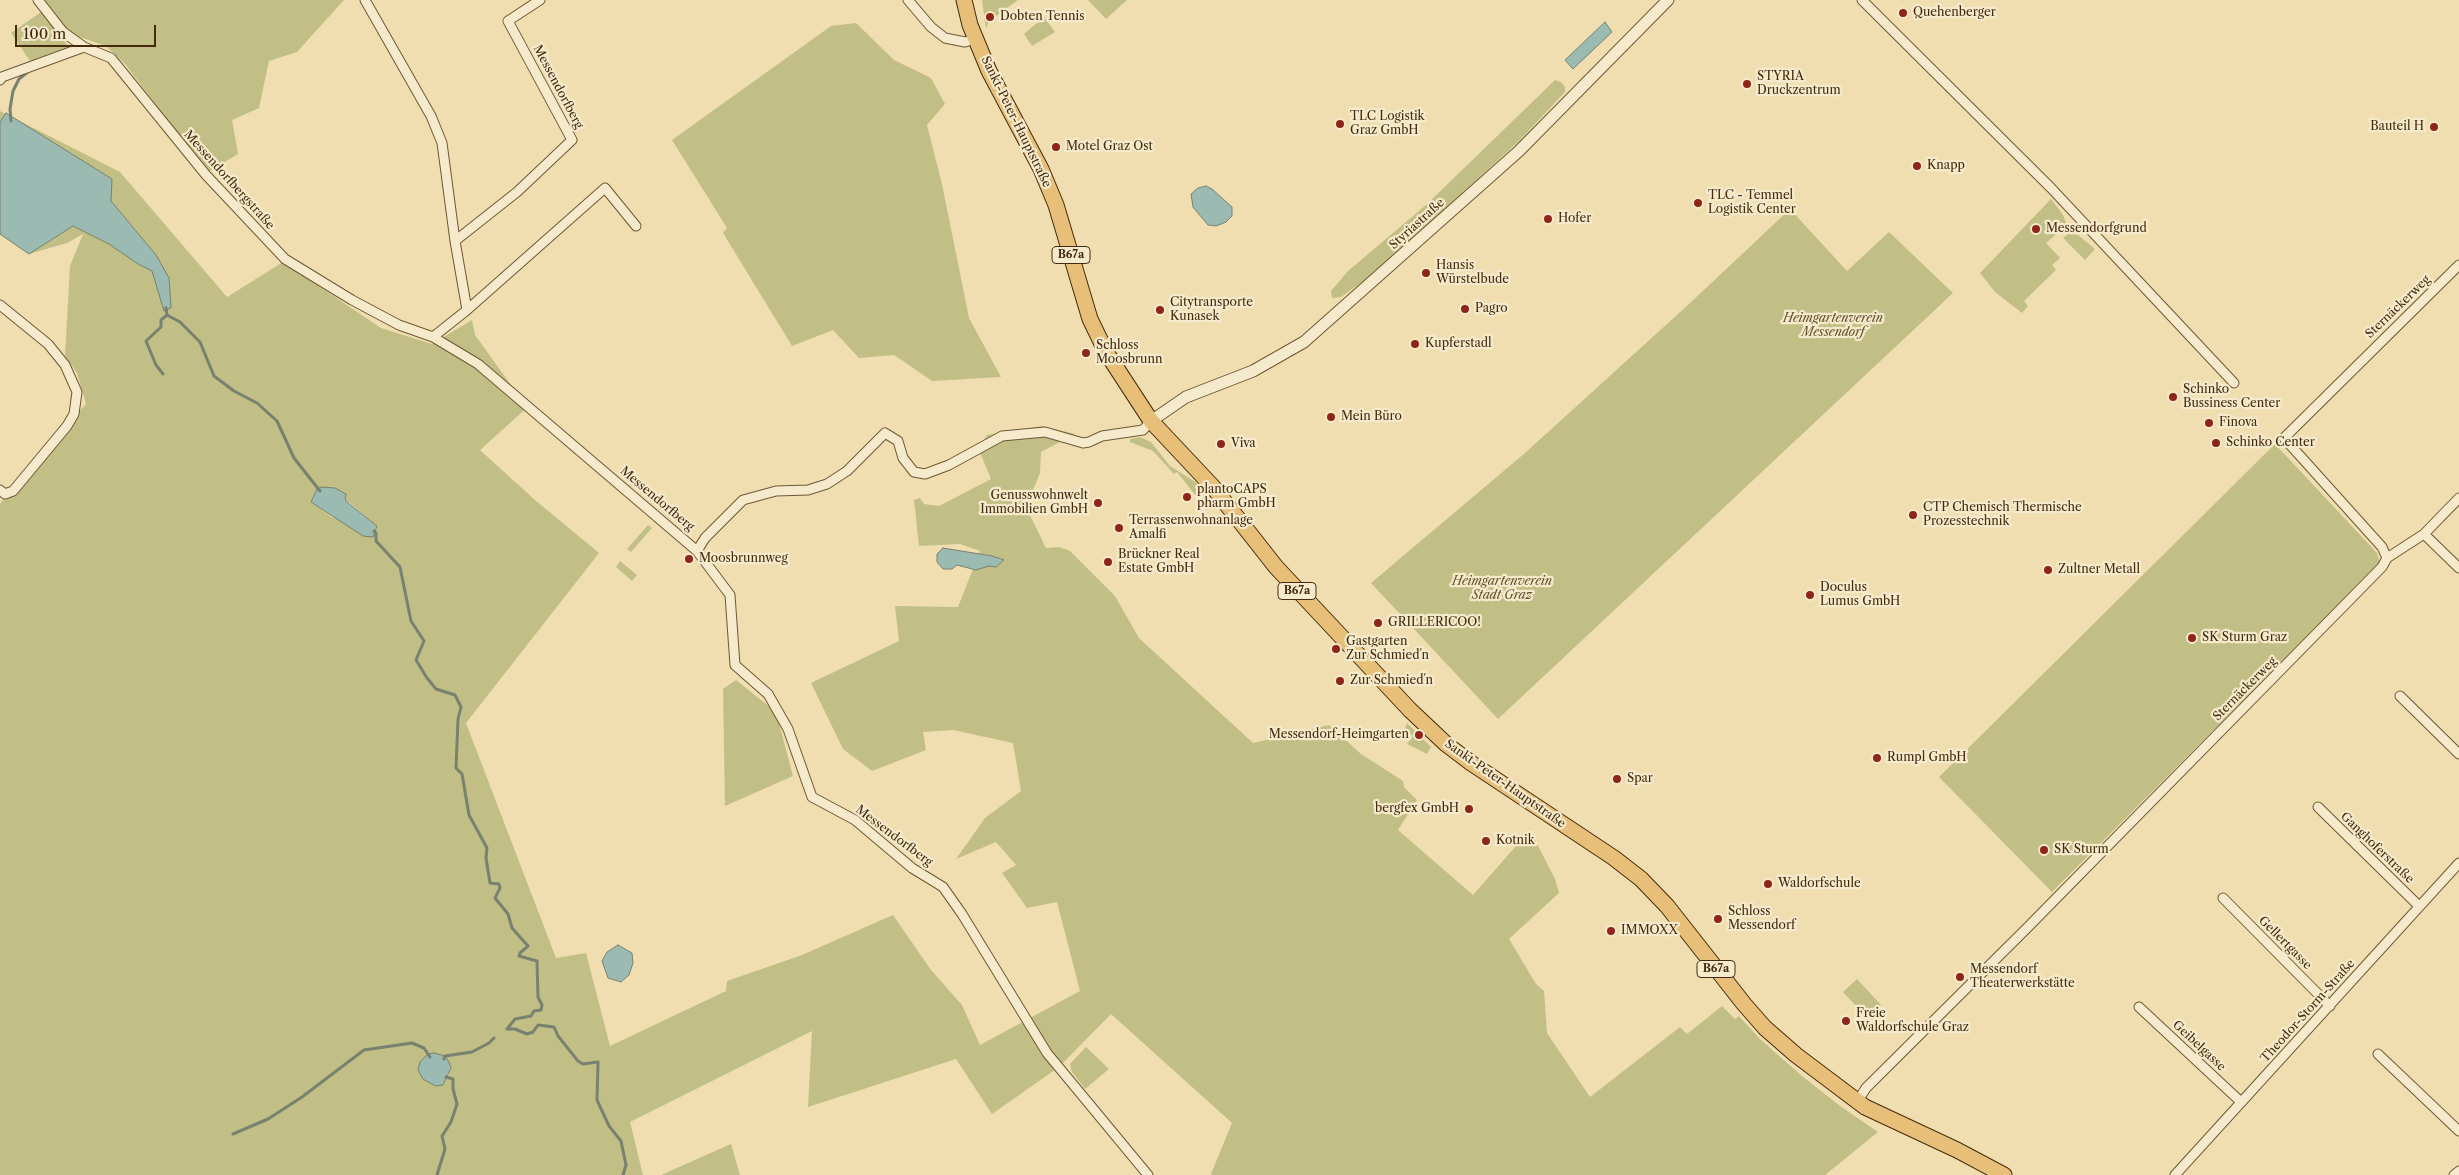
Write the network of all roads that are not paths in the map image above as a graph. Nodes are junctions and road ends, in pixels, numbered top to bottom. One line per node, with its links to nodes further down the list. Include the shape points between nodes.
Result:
1 (38, 0): 9 (street, Messendorfbergstraße, via 63,32)
2 (365, 0): 12 (street, via 431,116 442,143)
3 (540, 0): 12 (street, Messendorfberg, via 508,21 572,140 517,192)
4 (908, 0): 8 (street, via 945,38 965,42)
5 (964, 0): 8 (main road, Sankt-Peter-Hauptstraße / B67a)
6 (1668, 0): 18 (street, Styriastraße, via 1519,151 1304,342 1253,371 1186,396)
7 (1862, 0): 17 (street, via 2038,173)
8 (975, 39): 18 (main road, Sankt-Peter-Hauptstraße / B67a, via 1045,178 1090,320 1106,352)
9 (84, 47): 10 (street); 16 (street, Messendorfbergstraße, via 111,58 237,211 285,259 399,325)
10 (1, 77)
11 (636, 226): 15 (street, via 605,188)
12 (455, 241): 15 (street)
13 (2459, 265): 23 (street, Sternäckerweg, via 2284,438 2379,544)
14 (0, 305): 19 (street, via 48,344 65,365 78,392 74,414 67,426 10,494)
15 (467, 310): 16 (street)
16 (434, 337): 22 (street, Messendorfberg, via 478,364)
17 (2234, 382)
18 (1152, 421): 22 (street, via 1143,430 1102,436 1083,443 1045,432 1002,436 949,465 925,474 914,472 903,458 898,441 885,433 847,471 827,484 743,500 705,538); 34 (main road, Sankt-Peter-Hauptstraße / B67a, via 1213,487 1276,567 1410,710 1471,763 1641,879 1668,906 1765,1028)
19 (0, 490)
20 (2459, 498): 21 (street)
21 (2424, 534): 23 (street); 24 (street)
22 (698, 551): 38 (street, Messendorfberg, via 730,595 735,665 768,694 788,729 812,797 855,820 912,868 943,887 1047,1053)
23 (2387, 558): 34 (street, Sternäckerweg, via 2378,572 1866,1088)
24 (2459, 568)
25 (2400, 696): 26 (street)
26 (2459, 754)
27 (2318, 807): 30 (street, Ganghoferstraße)
28 (2459, 863): 30 (street, Theodor-Storm-Straße)
29 (2223, 898): 31 (street, Gellertgasse)
30 (2419, 906): 31 (street, Theodor-Storm-Straße)
31 (2330, 1006): 35 (street, Theodor-Storm-Straße)
32 (2139, 1007): 35 (street, Geibelgasse)
33 (2378, 1054): 36 (street)
34 (1856, 1102): 39 (main road, Sankt-Peter-Hauptstraße / B67a)
35 (2241, 1102): 40 (street, Theodor-Storm-Straße)
36 (2459, 1131)
37 (2459, 1170): 41 (street)
38 (1148, 1175)
39 (2004, 1175)
40 (2175, 1175)
41 (2454, 1175)

